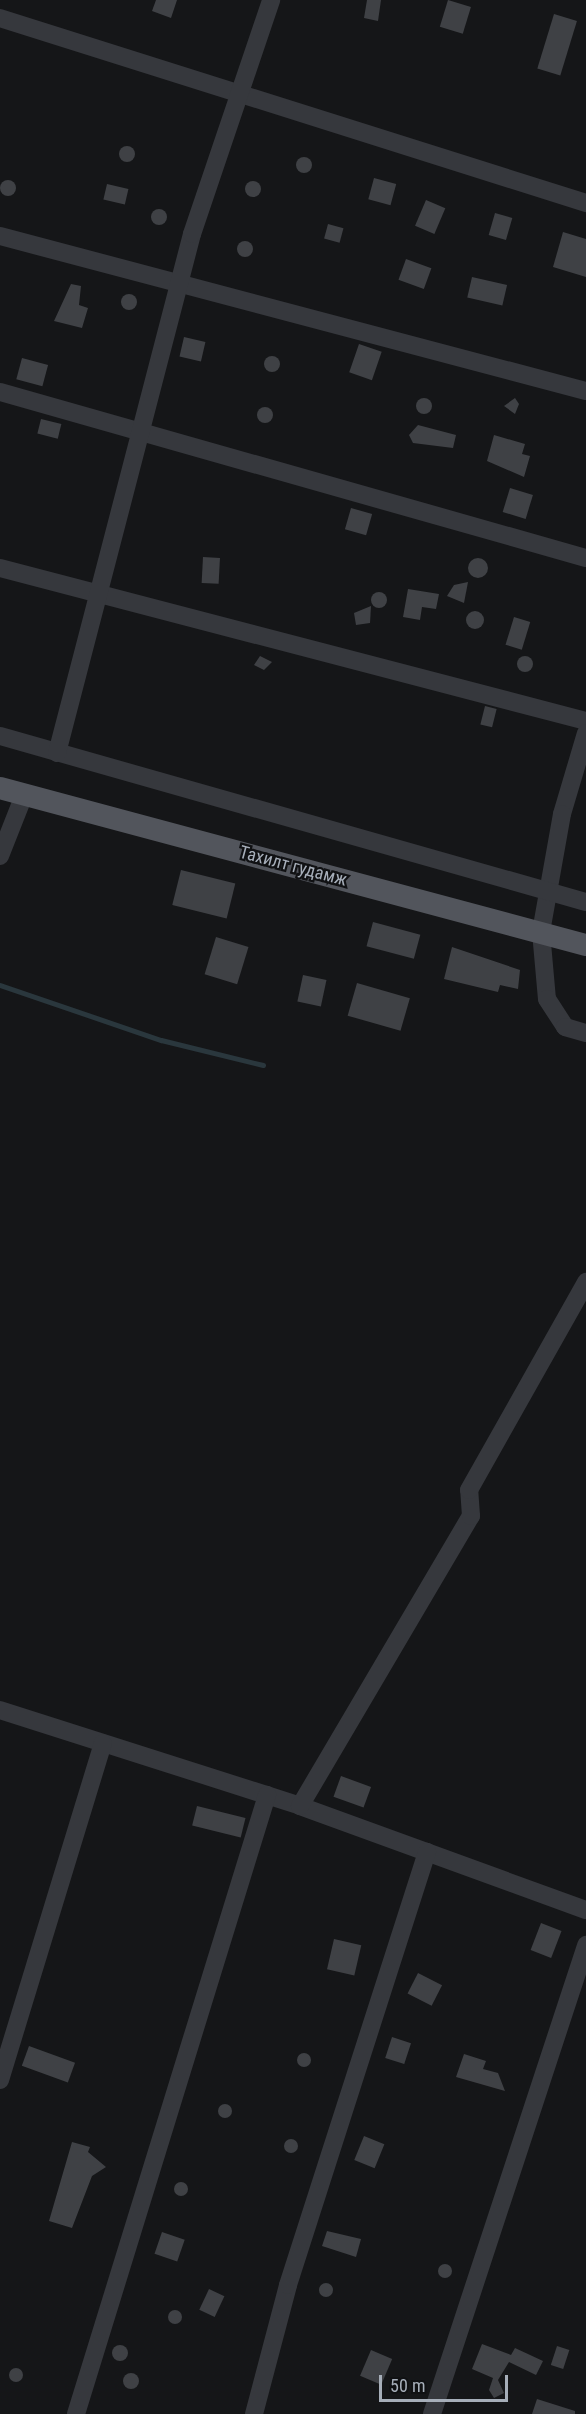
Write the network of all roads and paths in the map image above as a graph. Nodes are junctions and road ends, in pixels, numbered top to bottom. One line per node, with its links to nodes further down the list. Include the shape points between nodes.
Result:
1 (271, 0): 3 (street)
2 (0, 18): 3 (street)
3 (240, 97): 4 (street); 6 (street)
4 (586, 203)
5 (0, 236): 6 (street)
6 (179, 282): 7 (street); 9 (street)
7 (586, 391)
8 (0, 392): 9 (street)
9 (144, 430): 10 (street); 12 (street)
10 (586, 558)
11 (0, 568): 12 (street)
12 (100, 598): 13 (street); 16 (street)
13 (586, 721)
14 (586, 733): 20 (street, via 562,814)
15 (0, 736): 16 (street)
16 (57, 753): 20 (street)
17 (0, 788): 18 (main road, Тахилт гудамж)
18 (24, 795): 19 (street); 22 (main road, Тахилт гудамж)
19 (0, 856)
20 (551, 892): 21 (street); 22 (street)
21 (586, 902)
22 (541, 932): 23 (main road, Тахилт гудамж); 24 (street, via 547,999 565,1027)
23 (586, 945)
24 (586, 1034)
25 (586, 1282): 29 (street, via 469,1490 471,1516)
26 (0, 1710): 27 (street)
27 (103, 1743): 28 (street); 33 (street)
28 (267, 1795): 29 (street); 34 (street)
29 (300, 1806): 30 (street)
30 (427, 1852): 31 (street); 35 (street, via 288,2285)
31 (586, 1910)
32 (586, 1946): 36 (street)
33 (0, 2080)
34 (76, 2414)
35 (254, 2414)
36 (432, 2414)

